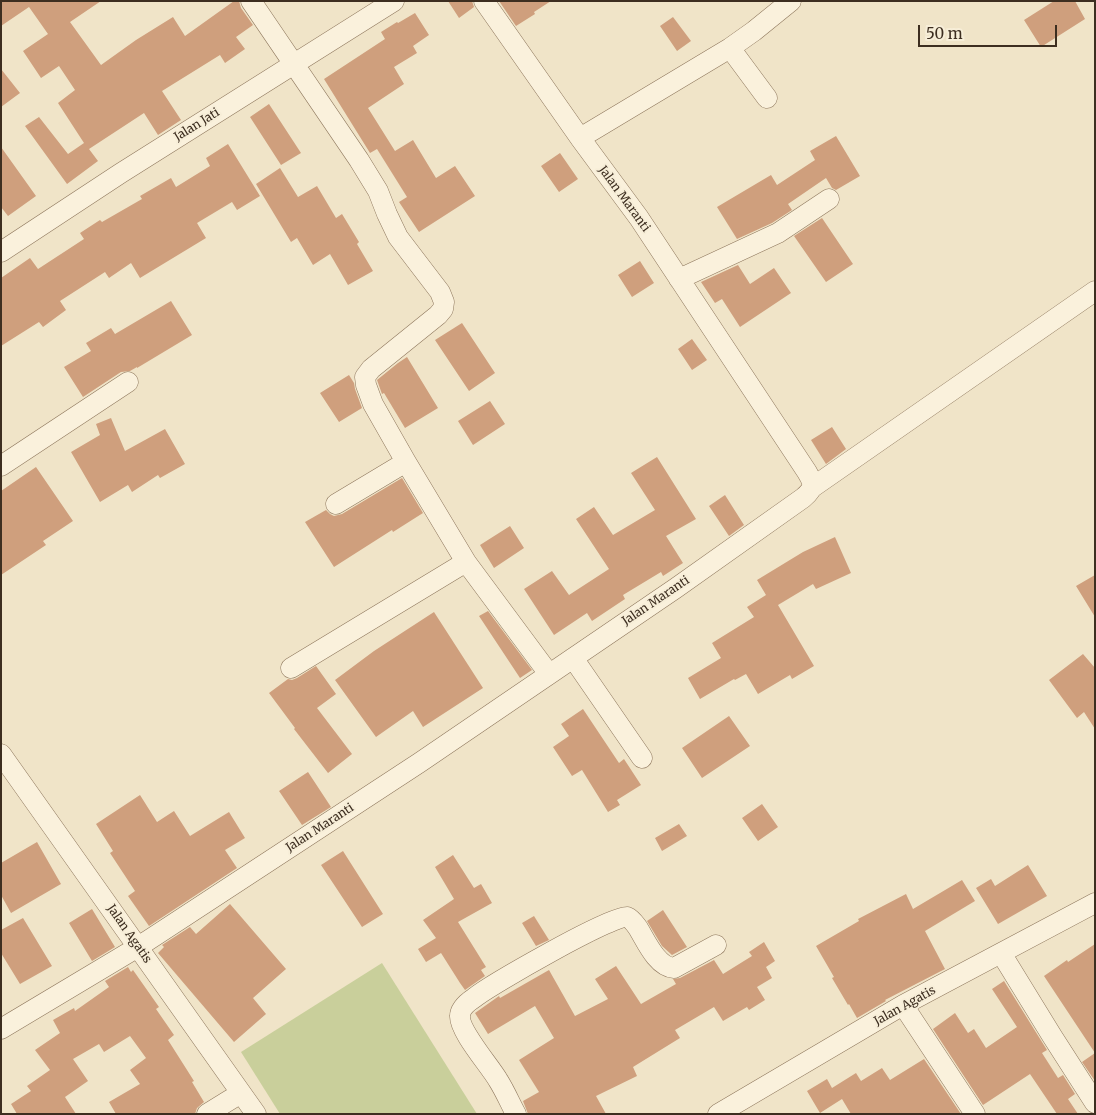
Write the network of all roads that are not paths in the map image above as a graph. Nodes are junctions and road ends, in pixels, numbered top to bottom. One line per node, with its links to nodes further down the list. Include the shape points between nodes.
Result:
1 (251, 1): 6 (street)
2 (394, 1): 6 (street, Jalan Jati)
3 (484, 1): 8 (street, Jalan Maranti)
4 (791, 1): 5 (street)
5 (730, 48): 7 (street); 8 (street)
6 (293, 64): 10 (street, Jalan Jati); 14 (street, via 359,160 378,191 398,237 440,292 444,302 444,309 438,315 370,369 365,377 373,404)
7 (767, 98)
8 (580, 138): 11 (street, Jalan Maranti)
9 (829, 199): 11 (street, via 778,233)
10 (1, 252)
11 (679, 279): 16 (street, Jalan Maranti)
12 (1095, 291): 16 (street)
13 (128, 382): 15 (street)
14 (406, 462): 17 (street); 18 (street)
15 (1, 466)
16 (813, 486): 19 (street, Jalan Maranti, via 803,498)
17 (336, 504)
18 (466, 562): 20 (street); 21 (street)
19 (573, 658): 21 (street, Jalan Maranti); 23 (street)
20 (291, 668)
21 (549, 674): 26 (street, Jalan Maranti, via 411,769)
22 (1, 754): 26 (street, Jalan Agatis)
23 (642, 758)
24 (1095, 903): 27 (street, Jalan Agatis)
25 (716, 945): 34 (street, via 674,968 668,967 661,964 635,923 623,917 554,950 466,1004 460,1016 462,1025 498,1079)
26 (138, 947): 29 (street, Jalan Maranti); 30 (street, Jalan Agatis)
27 (1001, 953): 28 (street, Jalan Agatis); 31 (street)
28 (903, 1005): 35 (street, Jalan Agatis); 36 (street)
29 (1, 1029)
30 (241, 1093): 32 (street); 33 (street, Jalan Agatis)
31 (1095, 1103)
32 (207, 1114)
33 (256, 1114)
34 (516, 1114)
35 (718, 1114)
36 (975, 1114)

